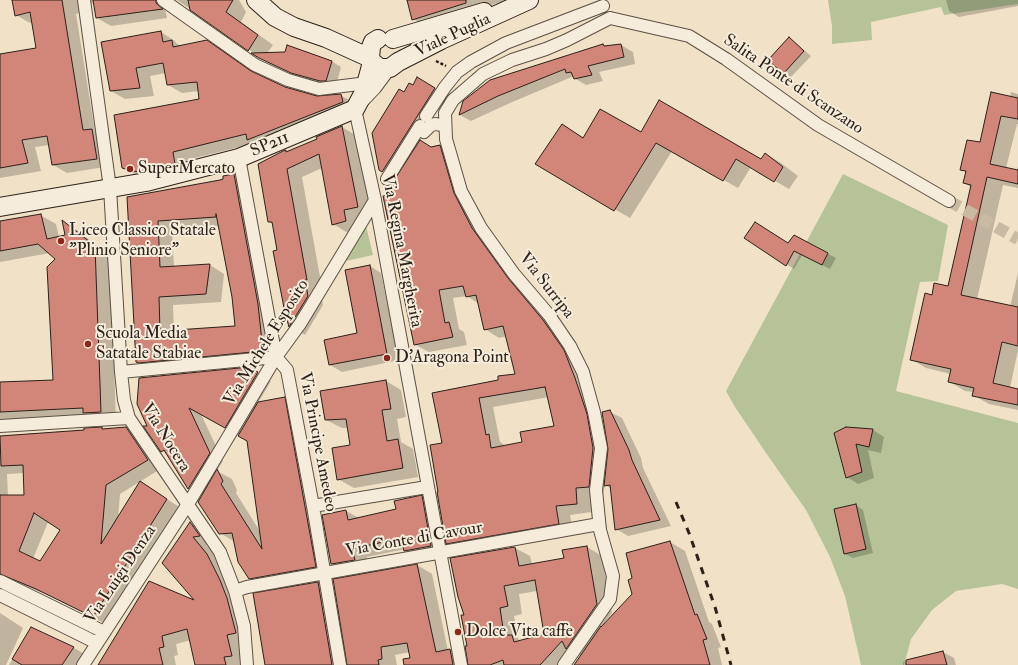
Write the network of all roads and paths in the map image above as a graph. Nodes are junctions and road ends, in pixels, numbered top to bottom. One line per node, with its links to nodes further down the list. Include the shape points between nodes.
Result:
1 (84, 0): 19 (street, Via Nocera)
2 (163, 0): 13 (street, via 255,65 288,80 319,89)
3 (256, 0): 7 (main road, via 275,17 294,27)
4 (529, 0): 8 (main road, Viale Puglia); 11 (main road, Viale Puglia, via 441,40)
5 (602, 3): 6 (street); 12 (street, via 506,43)
6 (610, 18): 16 (street, Via Surripa, via 567,40 512,60 483,74 453,100 445,113); 21 (street, Salita Ponte di Scanzano, via 689,36 726,59 818,125)
7 (326, 38): 8 (main road, Viale Puglia); 9 (main road)
8 (385, 39): 9 (main road, via 373,42); 11 (main road, Viale Puglia, via 397,42 400,47 400,57)
9 (371, 60): 11 (main road, via 380,68); 13 (main road)
10 (434, 60): 12 (path)
11 (394, 65): 14 (street)
12 (457, 72): 15 (street)
13 (367, 83): 14 (main road)
14 (355, 109): 17 (main road, SP211); 20 (street, Via Regina Margherita)
15 (422, 124): 16 (street, via 424,132 431,125); 18 (street)
16 (445, 126): 30 (street, Via Surripa, via 446,139 461,191 480,228 549,315 570,346 583,372 601,448 596,490)
17 (239, 158): 19 (main road, SP211, via 146,182); 23 (street, Via Principe Amedeo)
18 (387, 179)
19 (110, 188): 22 (main road, SP211); 24 (street, Via Nocera)
20 (375, 200): 23 (street, Via Michele Esposito, via 300,324); 27 (street, Via Regina Margherita)
21 (949, 201)
22 (0, 207)
23 (276, 357): 24 (street); 28 (street, Via Michele Esposito); 29 (street, Via Principe Amedeo, via 287,370)
24 (121, 372): 25 (street, Via Nocera)
25 (128, 418): 26 (street); 28 (street, Via Nocera)
26 (0, 426)
27 (427, 488): 29 (street); 31 (street, Via Regina Margherita)
28 (188, 504): 34 (street, Via Nocera, via 220,552); 36 (street, Via Luigi Denza)
29 (313, 506): 32 (street, Via Principe Amedeo)
30 (599, 524): 31 (street, Via Conte di Cavour); 42 (street, Via Surripa, via 613,576 610,599)
31 (440, 552): 32 (street, Via Conte di Cavour); 41 (street, Via Regina Margherita)
32 (324, 573): 34 (street, Via Conte di Cavour); 40 (street, Via Principe Amedeo)
33 (0, 581): 36 (street)
34 (235, 591): 39 (street, Via Nocera, via 244,626)
35 (0, 595): 37 (street)
36 (104, 632): 37 (street, Via Luigi Denza)
37 (97, 642): 38 (street, Via Luigi Denza)
38 (83, 665)
39 (247, 665)
40 (340, 665)
41 (461, 665)
42 (564, 665)

